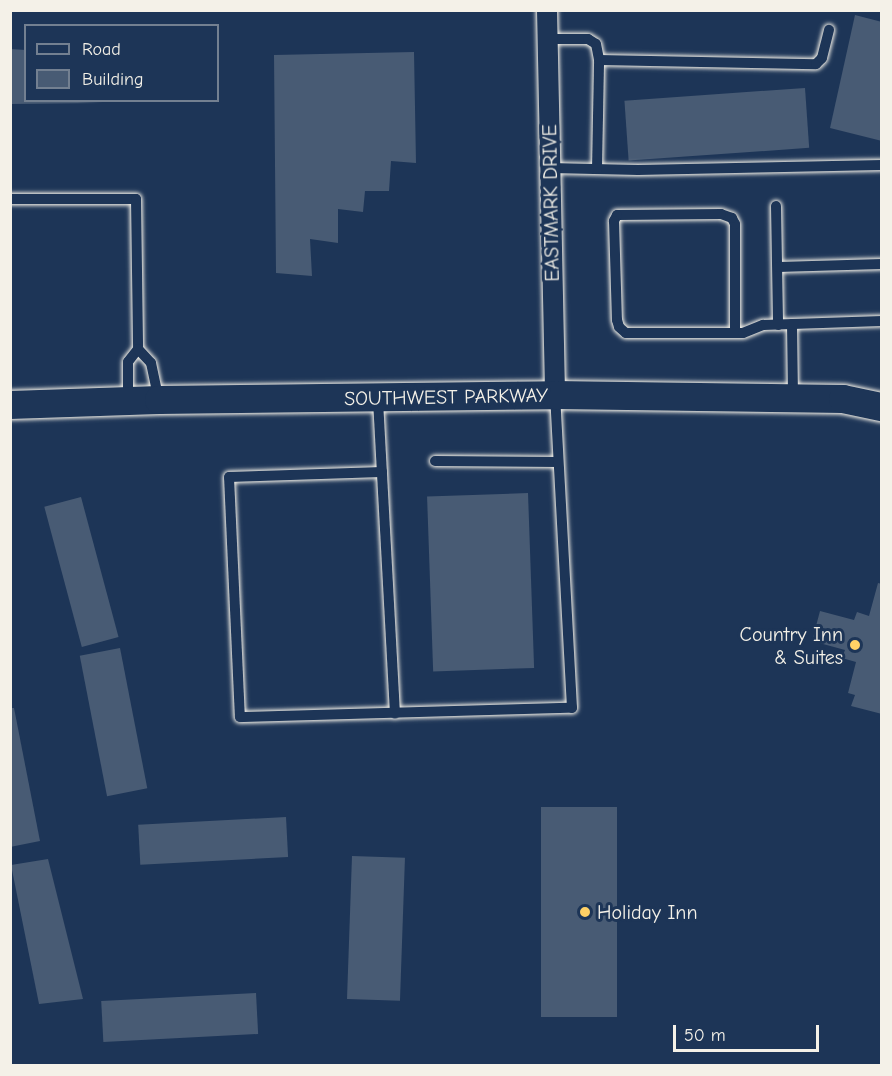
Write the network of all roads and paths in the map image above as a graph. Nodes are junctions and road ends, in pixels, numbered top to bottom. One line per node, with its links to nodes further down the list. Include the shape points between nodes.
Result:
1 (547, 10): 3 (street, EASTMARK DRIVE)
2 (829, 30): 4 (lane, via 822,58 816,64)
3 (547, 39): 4 (lane, via 588,39 596,44); 6 (street, EASTMARK DRIVE)
4 (599, 60): 7 (lane)
5 (882, 165): 7 (lane)
6 (550, 168): 7 (lane); 17 (street, EASTMARK DRIVE)
7 (597, 169)
8 (10, 199): 16 (lane, via 136,199)
9 (776, 206): 11 (lane)
10 (882, 264): 11 (lane)
11 (778, 267): 14 (lane)
12 (882, 321): 13 (lane)
13 (792, 324): 14 (lane); 19 (lane)
14 (778, 325): 15 (lane)
15 (735, 333): 15 (lane, via 732,218 721,214 617,215 614,230 619,327 626,333)
16 (138, 349): 20 (lane, via 151,363); 21 (lane, via 128,362)
17 (555, 395): 18 (main road, SOUTHWEST PARKWAY); 19 (main road, SOUTHWEST PARKWAY); 25 (lane)
18 (378, 398): 20 (main road, SOUTHWEST PARKWAY); 26 (lane)
19 (793, 398): 23 (main road, SOUTHWEST PARKWAY, via 843,399)
20 (159, 400): 21 (main road, SOUTHWEST PARKWAY)
21 (128, 402): 22 (main road, SOUTHWEST PARKWAY)
22 (10, 405)
23 (882, 407)
24 (435, 461): 25 (lane)
25 (558, 462): 27 (lane, via 572,708)
26 (382, 472): 27 (lane); 27 (lane, via 229,477 240,717)
27 (395, 714)

